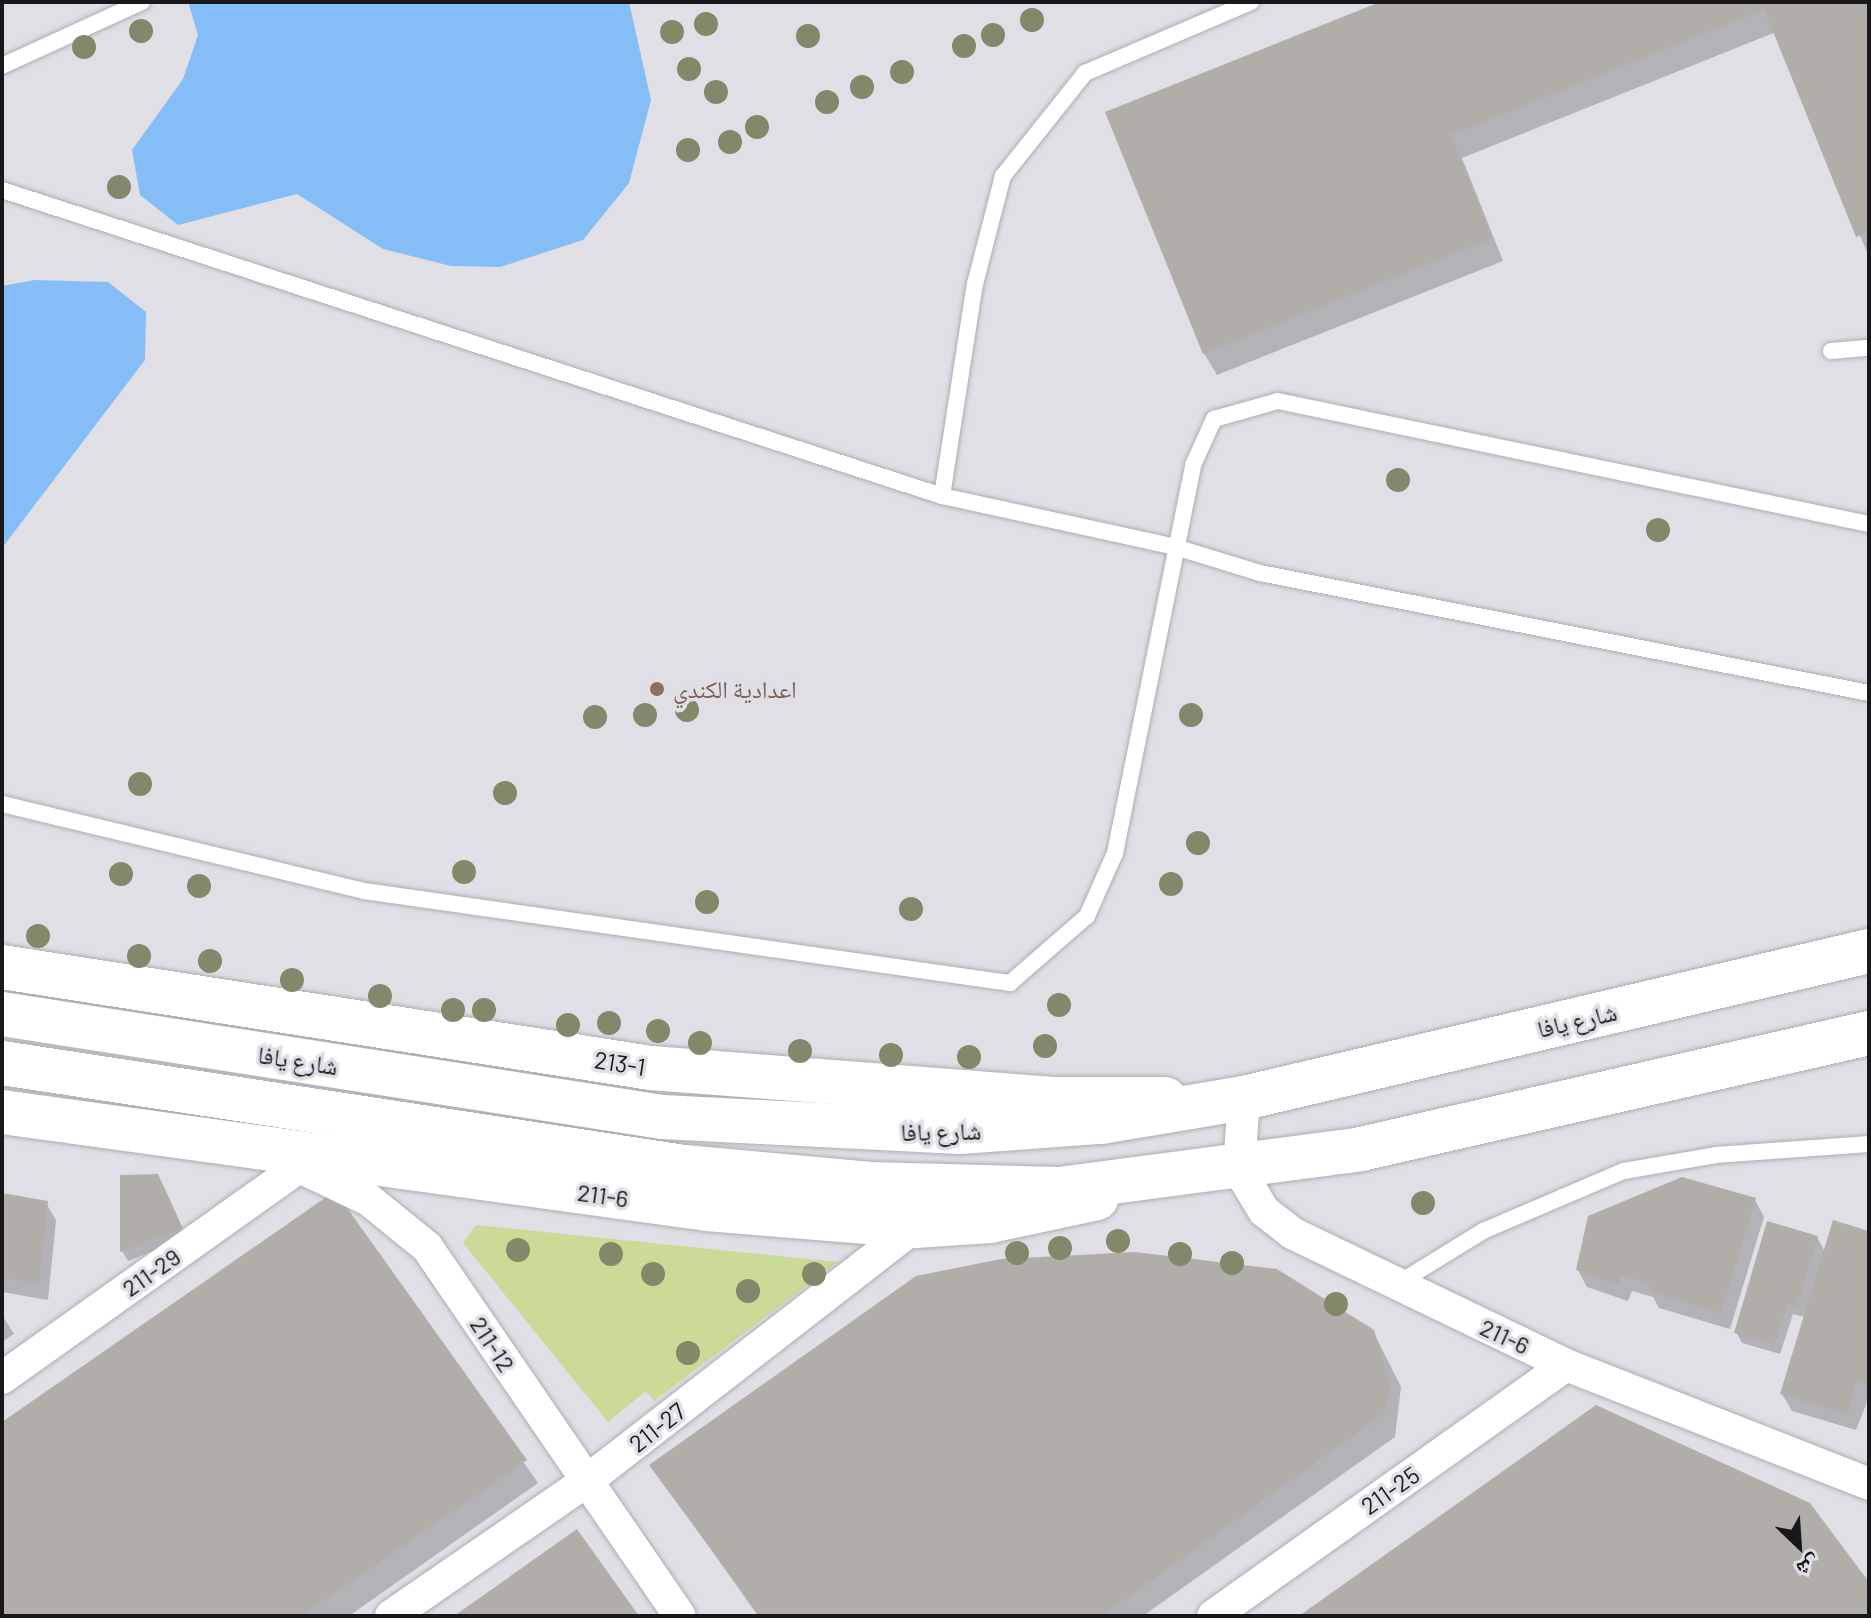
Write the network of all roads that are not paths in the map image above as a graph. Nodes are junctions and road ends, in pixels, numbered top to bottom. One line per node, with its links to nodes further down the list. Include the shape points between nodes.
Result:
1 (142, 2): 3 (lane)
2 (1251, 2): 7 (lane, via 1085,73 1003,176 975,284)
3 (2, 66)
4 (2, 190): 7 (lane)
5 (1869, 348): 6 (lane)
6 (1831, 351)
7 (942, 496): 9 (lane)
8 (1869, 524): 9 (lane, via 1278,401 1214,419 1193,465)
9 (1175, 547): 10 (lane, via 1260,573); 11 (lane, via 1115,853 1087,916 1010,983 364,891)
10 (1869, 693)
11 (2, 804)
12 (1869, 951): 17 (main road, شارع يافا)
13 (2, 967): 17 (main road, 213-1, via 651,1068 1050,1099)
14 (2, 1014): 17 (main road, شارع يافا, via 662,1117 816,1130 960,1132 1101,1122)
15 (1869, 1033): 22 (main road, شارع يافا, via 1361,1149)
16 (2, 1063): 22 (main road, شارع يافا, via 684,1167 870,1184 1059,1189)
17 (1244, 1098): 22 (street)
18 (2, 1112): 20 (main road, 211-6)
19 (1869, 1144): 24 (lane, via 1716,1155 1624,1171 1528,1208)
20 (243, 1146): 21 (street, 211-12); 23 (main road, 211-6, via 707,1209)
21 (300, 1166): 26 (street, 211-29); 27 (street, 211-12, via 369,1200 427,1247)
22 (1221, 1172): 23 (main road, 211-6, via 990,1221); 24 (street, 211-6, via 1292,1233)
23 (915, 1226): 27 (street, 211-27)
24 (1397, 1284): 25 (street, 211-6)
25 (1566, 1365): 28 (street, 211-6); 31 (street, 211-25)
26 (2, 1378)
27 (584, 1483): 29 (street, 211-27); 30 (street, 211-12)
28 (1869, 1484)
29 (391, 1616)
30 (680, 1616)
31 (1213, 1616)

